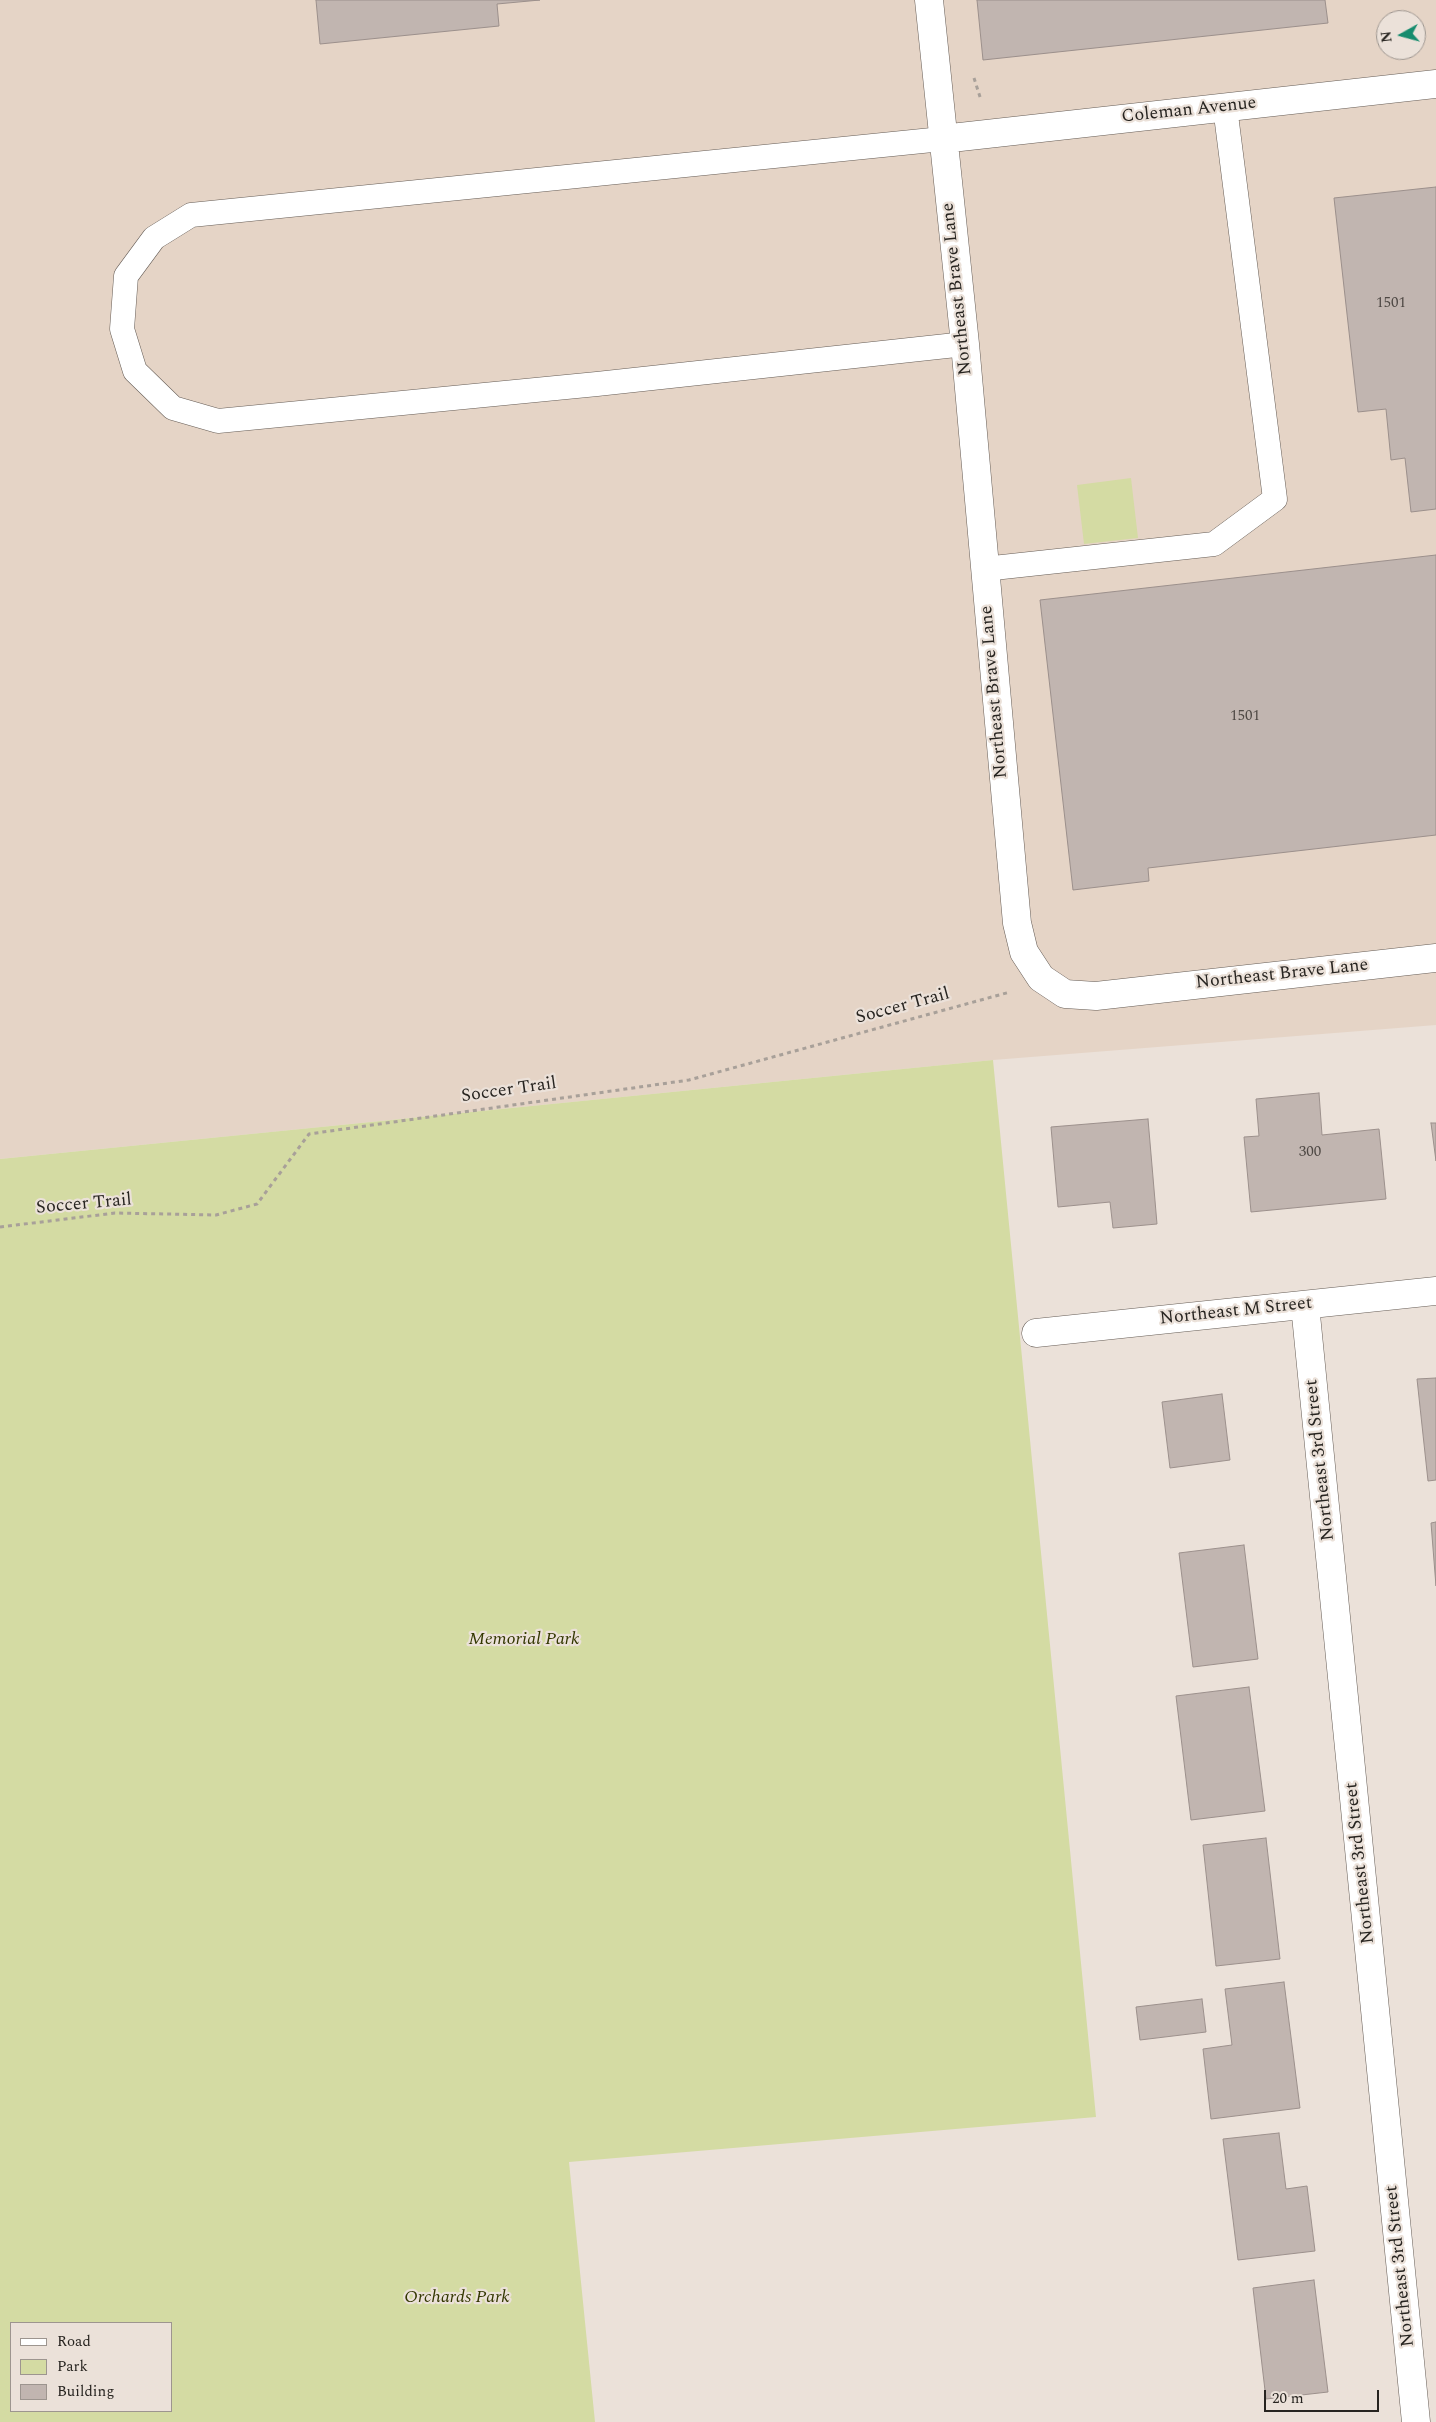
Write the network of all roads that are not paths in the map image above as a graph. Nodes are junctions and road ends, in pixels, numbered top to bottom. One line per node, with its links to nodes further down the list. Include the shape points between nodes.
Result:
1 (929, 0): 4 (street, Northeast Brave Lane)
2 (1436, 84): 3 (street, Coleman Avenue)
3 (1225, 107): 4 (street, Coleman Avenue); 6 (lane, via 1275,499 1214,544)
4 (942, 139): 5 (street, Northeast Brave Lane); 5 (lane, via 191,215 154,238 126,276 122,329 135,371 173,408 218,421)
5 (965, 344): 6 (street, Northeast Brave Lane)
6 (984, 569): 7 (street, Northeast Brave Lane, via 1018,923 1024,952 1041,978 1065,994 1096,996)
7 (1436, 958)
8 (1436, 1291): 9 (street, Northeast M Street)
9 (1305, 1305): 10 (street, Northeast M Street); 11 (street, Northeast 3rd Street)
10 (1036, 1333)
11 (1416, 2422)

